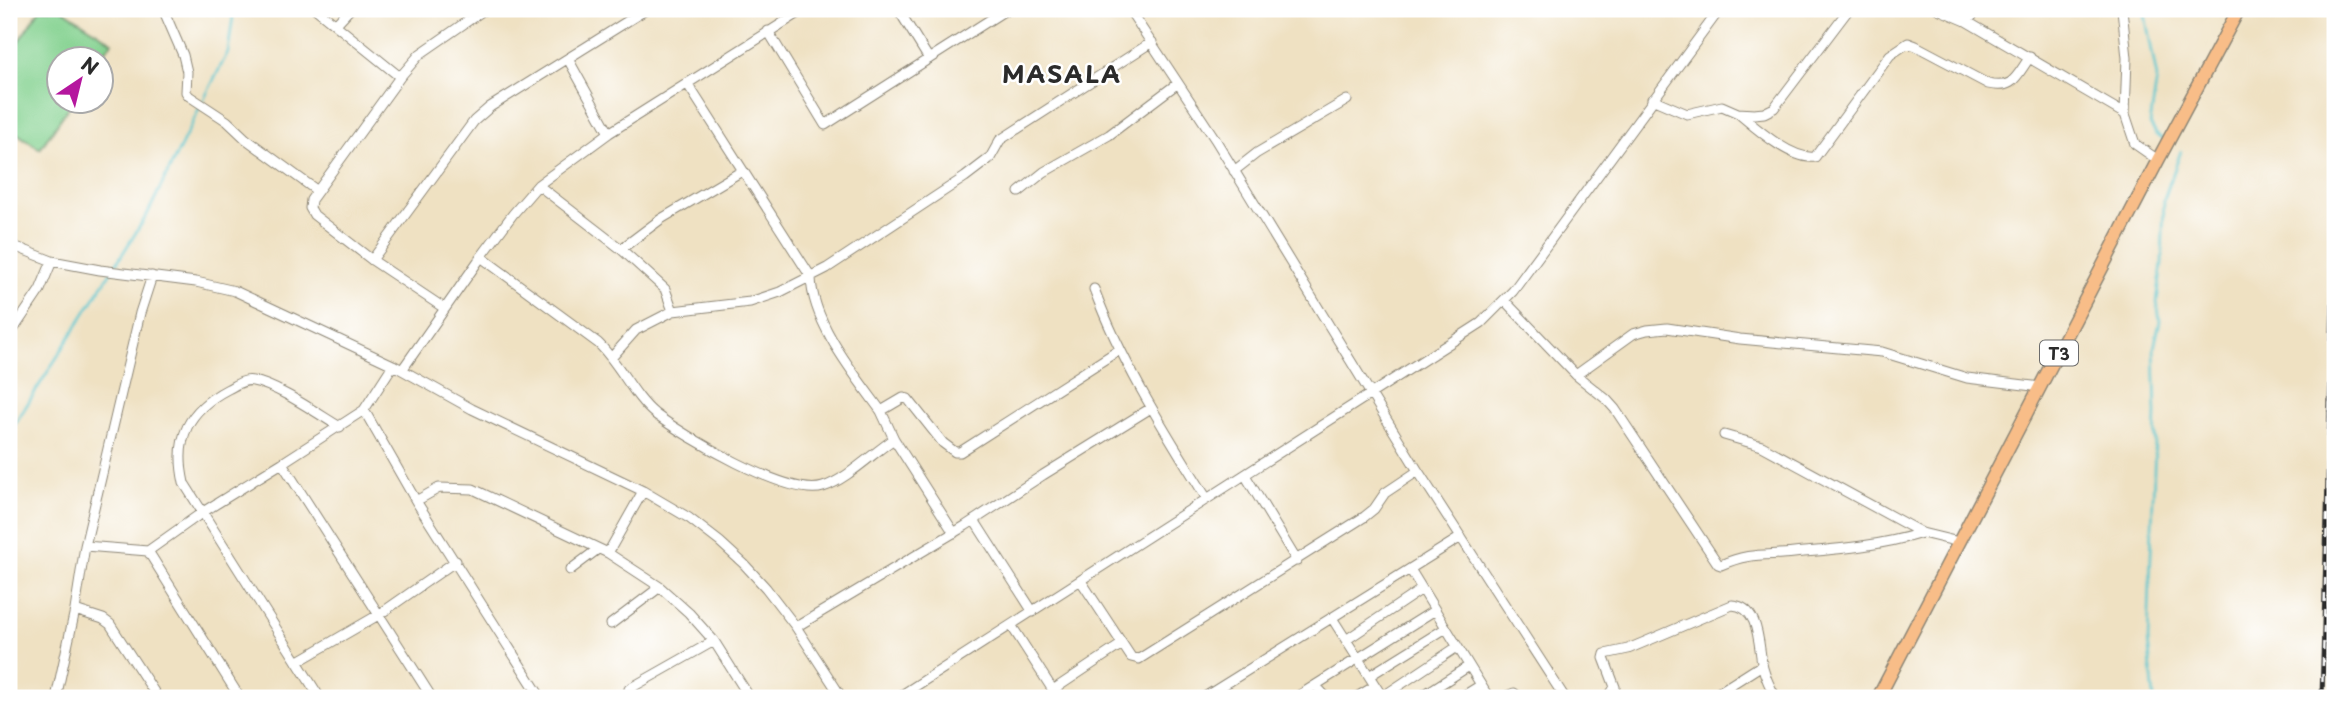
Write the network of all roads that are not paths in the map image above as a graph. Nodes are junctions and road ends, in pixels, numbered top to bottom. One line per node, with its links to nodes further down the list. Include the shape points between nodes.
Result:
1 (163, 9): 35 (street, via 185,64 186,92)
2 (316, 9): 17 (street)
3 (350, 9): 17 (street)
4 (485, 9): 23 (street, via 420,54)
5 (647, 9): 21 (street)
6 (805, 9): 18 (street)
7 (898, 9): 22 (street)
8 (1007, 9): 22 (street)
9 (1129, 9): 19 (street)
10 (1720, 9): 26 (street)
11 (1849, 9): 28 (street, via 1774,108 1765,113)
12 (1938, 9): 16 (street)
13 (1980, 9): 16 (street)
14 (2123, 9): 29 (street)
15 (2239, 9): 31 (highway, T3)
16 (1966, 21): 20 (street)
17 (336, 24): 23 (street)
18 (768, 31): 22 (street, via 825,125); 24 (street)
19 (1152, 42): 25 (street); 43 (street, via 1000,140 990,158 965,177)
20 (2030, 57): 28 (street, via 2012,82 1999,87 1908,43 1890,55 1815,157 1778,144); 29 (street)
21 (568, 59): 30 (street); 40 (street, via 474,121)
22 (929, 59)
23 (400, 77): 35 (street)
24 (687, 83): 30 (street); 32 (street)
25 (1178, 83): 33 (street); 36 (street, via 1109,135 1044,172)
26 (1652, 99): 28 (street, via 1687,114 1722,106); 45 (street)
27 (1347, 100): 33 (street)
28 (1738, 113)
29 (2125, 114): 31 (street, via 2135,144)
30 (609, 133): 34 (street)
31 (2158, 160): 54 (highway, T3)
32 (743, 171): 38 (street, via 661,219); 43 (street)
33 (1234, 171): 55 (street)
34 (538, 185): 38 (street); 39 (street)
35 (316, 190): 40 (street, via 310,208 314,215)
36 (1019, 192)
37 (9, 244): 41 (street)
38 (621, 249): 47 (street, via 665,289)
39 (481, 257): 46 (street); 50 (street)
40 (372, 260): 46 (street)
41 (52, 261): 42 (street); 48 (street, via 40,290)
42 (152, 276): 51 (street, via 236,291); 74 (street)
43 (811, 277): 47 (street, via 750,302); 58 (street, via 822,321)
44 (1094, 289): 49 (street)
45 (1504, 300): 53 (street); 55 (street, via 1481,323)
46 (444, 308): 52 (street)
47 (673, 311): 50 (street, via 636,330)
48 (9, 336)
49 (1119, 350): 56 (street); 58 (street, via 960,452 943,443 908,399)
50 (612, 357): 61 (street, via 654,413 713,449 803,489 834,483)
51 (393, 365): 52 (street); 57 (street)
52 (402, 370): 65 (street)
53 (1576, 375): 54 (street, via 1633,334 1667,328 1882,352 1967,377); 71 (street, via 1615,409 1718,564 1758,554 1852,548)
54 (2041, 387): 73 (highway, T3)
55 (1372, 394): 63 (street); 64 (street)
56 (1151, 408): 66 (street); 69 (street)
57 (364, 410): 59 (street); 67 (street)
58 (881, 411): 61 (street)
59 (340, 427): 62 (street); 68 (street, via 254,381 244,380 220,393 191,418 180,465 184,483)
60 (1724, 435): 71 (street, via 1762,446)
61 (894, 439): 70 (street)
62 (282, 463): 68 (street); 87 (street)
63 (1418, 471): 72 (street); 78 (street, via 1385,493 1364,517)
64 (1245, 475): 66 (street); 78 (street)
65 (643, 491): 76 (street); 91 (street, via 720,541 766,587)
66 (1208, 499): 81 (street)
67 (416, 500): 76 (street, via 439,488 473,489); 77 (street)
68 (203, 512): 75 (street); 98 (street)
69 (974, 520): 70 (street); 86 (street)
70 (954, 533): 91 (street)
71 (1922, 533): 73 (street)
72 (1461, 537): 79 (street); 107 (street)
73 (1959, 542): 130 (highway, T3)
74 (85, 546): 75 (street); 84 (street)
75 (148, 551): 111 (street)
76 (603, 551): 80 (street); 82 (street)
77 (456, 561): 87 (street); 114 (street)
78 (1297, 561): 95 (street, via 1143,657 1135,659)
79 (1410, 569): 83 (street); 88 (street)
80 (570, 570)
81 (1081, 581): 86 (street); 95 (street)
82 (660, 587): 89 (street); 94 (street)
83 (1423, 589): 85 (street); 93 (street)
84 (75, 610): 109 (street); 110 (street, via 110,624)
85 (1435, 610): 92 (street); 97 (street)
86 (1033, 612): 90 (street)
87 (380, 614): 98 (street); 113 (street)
88 (1332, 618): 93 (street); 117 (street)
89 (611, 624)
90 (1011, 625): 106 (street); 116 (street)
91 (796, 626): 115 (street)
92 (1446, 628): 96 (street); 101 (street)
93 (1346, 640): 97 (street)
94 (714, 641): 105 (street); 108 (street)
95 (1122, 645): 106 (street)
96 (1457, 646): 100 (street); 121 (street)
97 (1358, 659): 101 (street); 103 (street)
98 (297, 662): 112 (street)
99 (1762, 665): 127 (street, via 1751,616 1739,605 1732,605 1628,649 1605,654 1615,687); 128 (street); 129 (street)
100 (1469, 666): 102 (street); 122 (street)
101 (1369, 677): 104 (street)
102 (1481, 685): 123 (street); 124 (street)
103 (1316, 686): 118 (street); 119 (street)
104 (1375, 686): 120 (street); 121 (street)
105 (629, 689)
106 (1054, 695)
107 (1560, 696)
108 (747, 697)
109 (56, 698)
110 (158, 698)
111 (240, 698)
112 (320, 698)
113 (432, 698)
114 (541, 698)
115 (842, 698)
116 (897, 698)
117 (1203, 698)
118 (1295, 698)
119 (1327, 698)
120 (1355, 698)
121 (1382, 698)
122 (1419, 698)
123 (1460, 698)
124 (1489, 698)
125 (1502, 698): 126 (street, via 1514,693)
126 (1520, 698)
127 (1608, 698)
128 (1710, 698)
129 (1776, 698)
130 (1878, 698)

